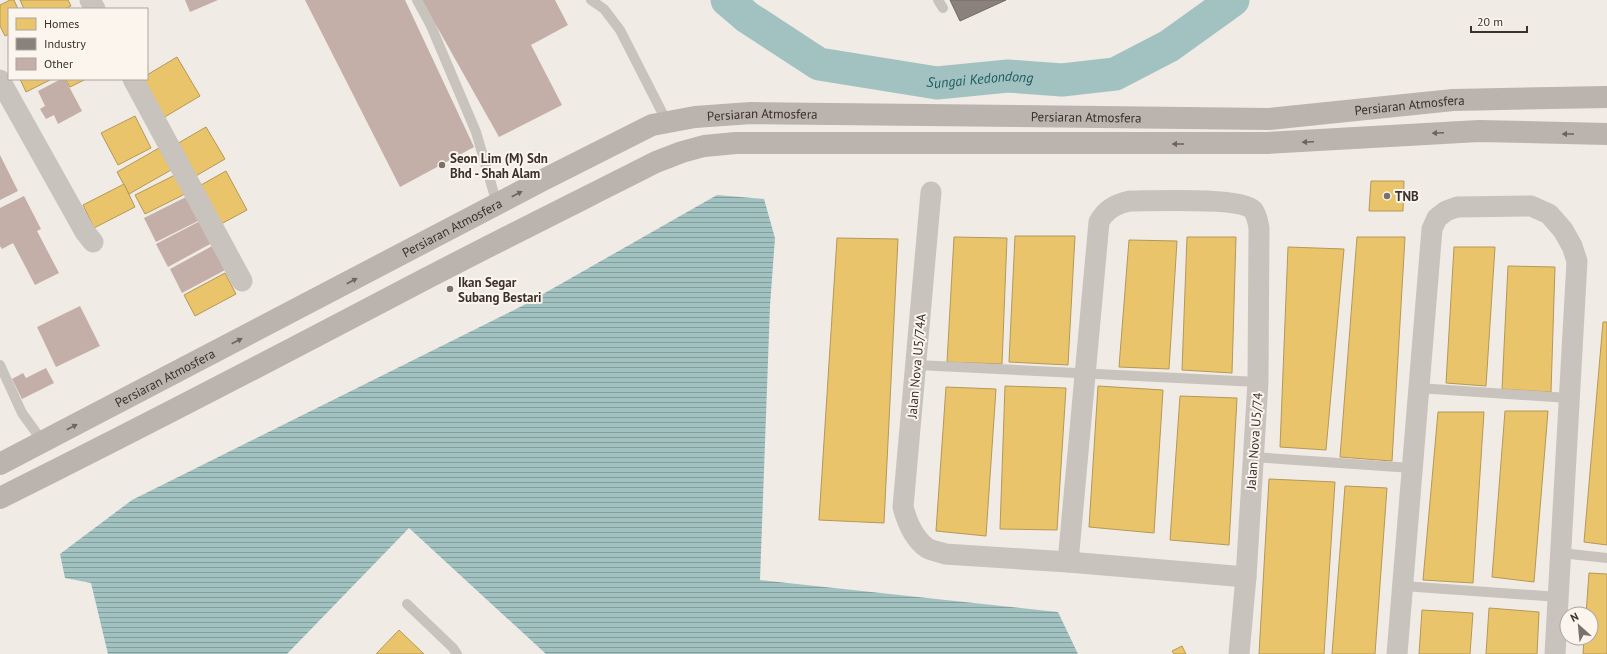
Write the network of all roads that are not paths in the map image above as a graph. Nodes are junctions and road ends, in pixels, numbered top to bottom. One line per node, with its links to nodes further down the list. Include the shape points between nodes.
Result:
1 (417, 0): 9 (lane, via 431,26 476,132)
2 (591, 0): 6 (lane, via 604,9 620,30)
3 (0, 80): 10 (street)
4 (133, 80): 11 (street)
5 (1607, 97): 6 (street, Persiaran Atmosfera, via 1453,100 1269,119 752,113)
6 (668, 122): 9 (street, Persiaran Atmosfera, one-way to 6, via 652,125)
7 (1607, 134): 22 (street, Persiaran Atmosfera, one-way to 22, via 1472,132 1267,143 736,143 704,146 656,162)
8 (931, 192): 13 (street, Jalan Nova U5/74A)
9 (497, 204): 18 (street, Persiaran Atmosfera, one-way to 9)
10 (93, 242)
11 (242, 281)
12 (0, 365): 18 (lane, via 22,413)
13 (917, 365): 14 (lane); 25 (street, Jalan Nova U5/74A, via 903,507 916,537 928,548 945,554)
14 (1086, 373): 15 (lane); 15 (street, Jalan Nova U5/74, via 1099,222 1104,214 1119,204 1130,201 1221,202 1242,205 1252,210 1257,218); 25 (street)
15 (1258, 382): 19 (street, Jalan Nova U5/74)
16 (1418, 388): 17 (lane); 17 (street, via 1430,243 1437,218 1446,211 1458,207 1531,206 1548,214 1563,230 1577,261); 21 (street)
17 (1570, 398): 23 (street)
18 (42, 442): 20 (street, Persiaran Atmosfera)
19 (1253, 457): 21 (lane); 26 (street, Jalan Nova U5/74)
20 (0, 464)
21 (1412, 468): 27 (street)
22 (0, 498)
23 (1561, 553): 24 (lane); 28 (street)
24 (1607, 558)
25 (1068, 562): 26 (street)
26 (1246, 577): 31 (street, Jalan Nova U5/74)
27 (1403, 586): 28 (lane); 32 (street)
28 (1559, 597): 33 (street)
29 (407, 604): 30 (lane)
30 (457, 654)
31 (1239, 654)
32 (1397, 654)
33 (1556, 654)

